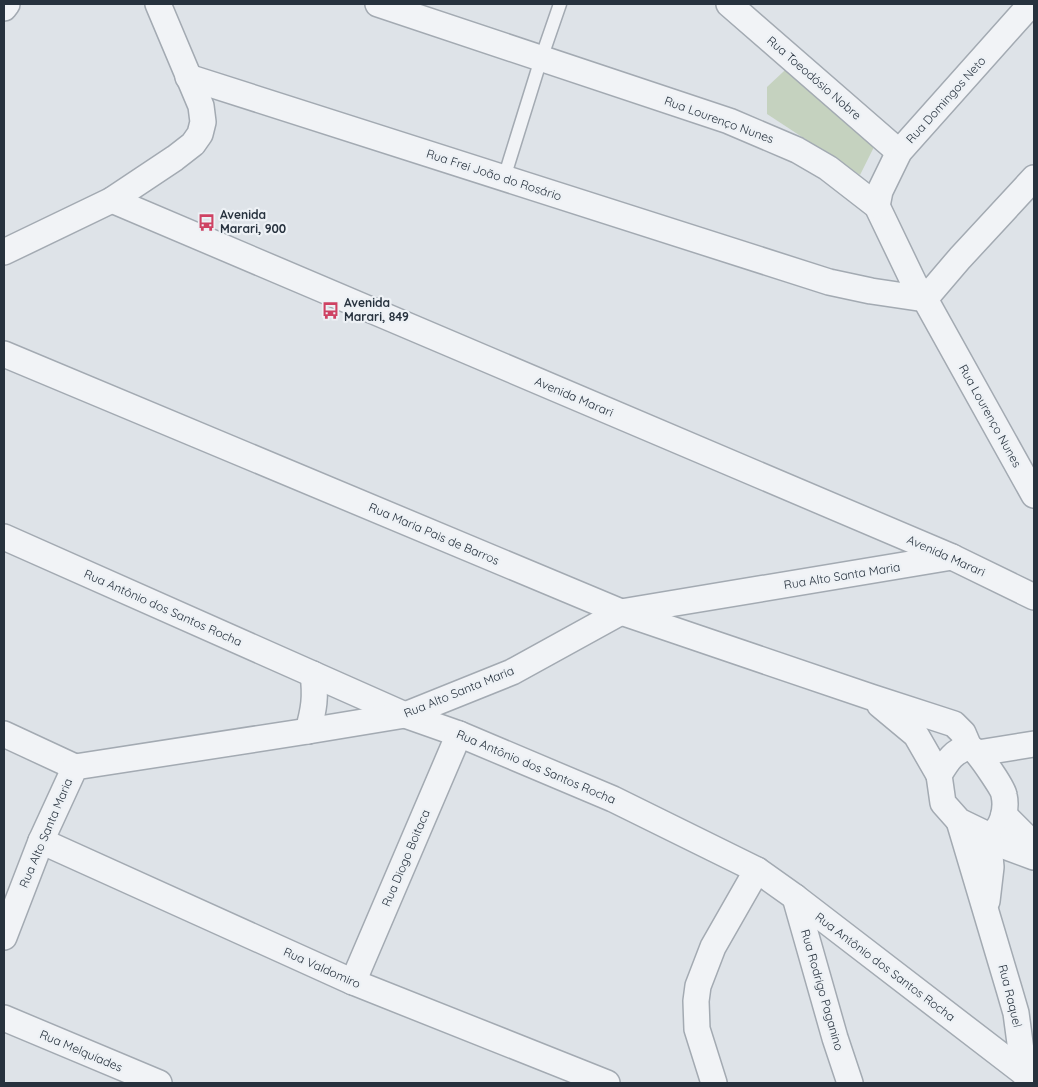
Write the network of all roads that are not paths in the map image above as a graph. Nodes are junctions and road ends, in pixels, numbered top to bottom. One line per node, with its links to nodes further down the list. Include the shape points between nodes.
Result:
1 (8, 4): 7 (street)
2 (158, 4): 9 (street)
3 (378, 4): 8 (street, Rua Lourenço Nunes)
4 (560, 4): 8 (lane)
5 (729, 4): 10 (street, Rua Toeodósio Nobre)
6 (1031, 4): 10 (street, Rua Domingos Neto)
7 (4, 8)
8 (541, 59): 11 (lane); 14 (street, Rua Lourenço Nunes, via 729,121 797,150 828,168)
9 (188, 77): 11 (street, Rua Frei João do Rosário); 13 (street, via 200,106 203,122 200,134 175,158)
10 (899, 152): 14 (street, Rua Domingos Neto)
11 (504, 178): 16 (street, Rua Frei João do Rosário, via 830,282)
12 (1034, 178): 16 (street)
13 (112, 200): 15 (street); 20 (street, Avenida Marari)
14 (876, 206): 16 (street, Rua Lourenço Nunes)
15 (4, 252)
16 (925, 299): 18 (street, Rua Lourenço Nunes)
17 (4, 354): 22 (street, Rua Maria Pais de Barros)
18 (1034, 495)
19 (4, 537): 23 (street, Rua Antônio dos Santos Rocha)
20 (952, 558): 21 (street, Avenida Marari); 22 (street, Rua Alto Santa Maria)
21 (1034, 597)
22 (621, 612): 24 (street, Rua Maria Pais de Barros); 25 (street, Rua Alto Santa Maria, via 512,672)
23 (312, 674): 25 (street, Rua Antônio dos Santos Rocha); 26 (street, via 314,711)
24 (871, 698): 30 (street, Rua Maria Pais de Barros, via 954,724); 32 (street, Rua Maria Pais de Barros, via 916,735)
25 (405, 715): 26 (street, Rua Alto Santa Maria); 28 (street, Rua Antônio dos Santos Rocha)
26 (308, 732): 31 (street, Rua Alto Santa Maria)
27 (4, 734): 31 (street)
28 (459, 734): 38 (street, Rua Antônio dos Santos Rocha, via 613,798); 42 (street, Rua Diogo Boitaca)
29 (1034, 744): 30 (street)
30 (973, 750): 32 (street, via 961,749 947,761); 34 (street, via 1004,794)
31 (74, 767): 35 (street, Rua Alto Santa Maria)
32 (938, 775): 33 (street, via 943,803)
33 (959, 821): 34 (street); 40 (street, Rua Raquel)
34 (995, 828): 36 (street); 37 (street, via 1007,847); 40 (street, Rua Raquel)
35 (41, 841): 41 (street, Rua Alto Santa Maria); 42 (street, Rua Valdomiro)
36 (1034, 845)
37 (1034, 857)
38 (757, 870): 39 (street, Rua Antônio dos Santos Rocha); 47 (street, via 713,947 698,986 697,1029)
39 (795, 897): 44 (street, Rua Antônio dos Santos Rocha); 48 (street, Rua Rodrigo Paganino)
40 (986, 908): 44 (street, Rua Raquel, via 1016,1013)
41 (4, 936)
42 (353, 982): 46 (street, Rua Valdomiro)
43 (4, 1018): 45 (street, Rua Melquíades)
44 (1028, 1078)
45 (159, 1083)
46 (608, 1083)
47 (714, 1083)
48 (850, 1083)

